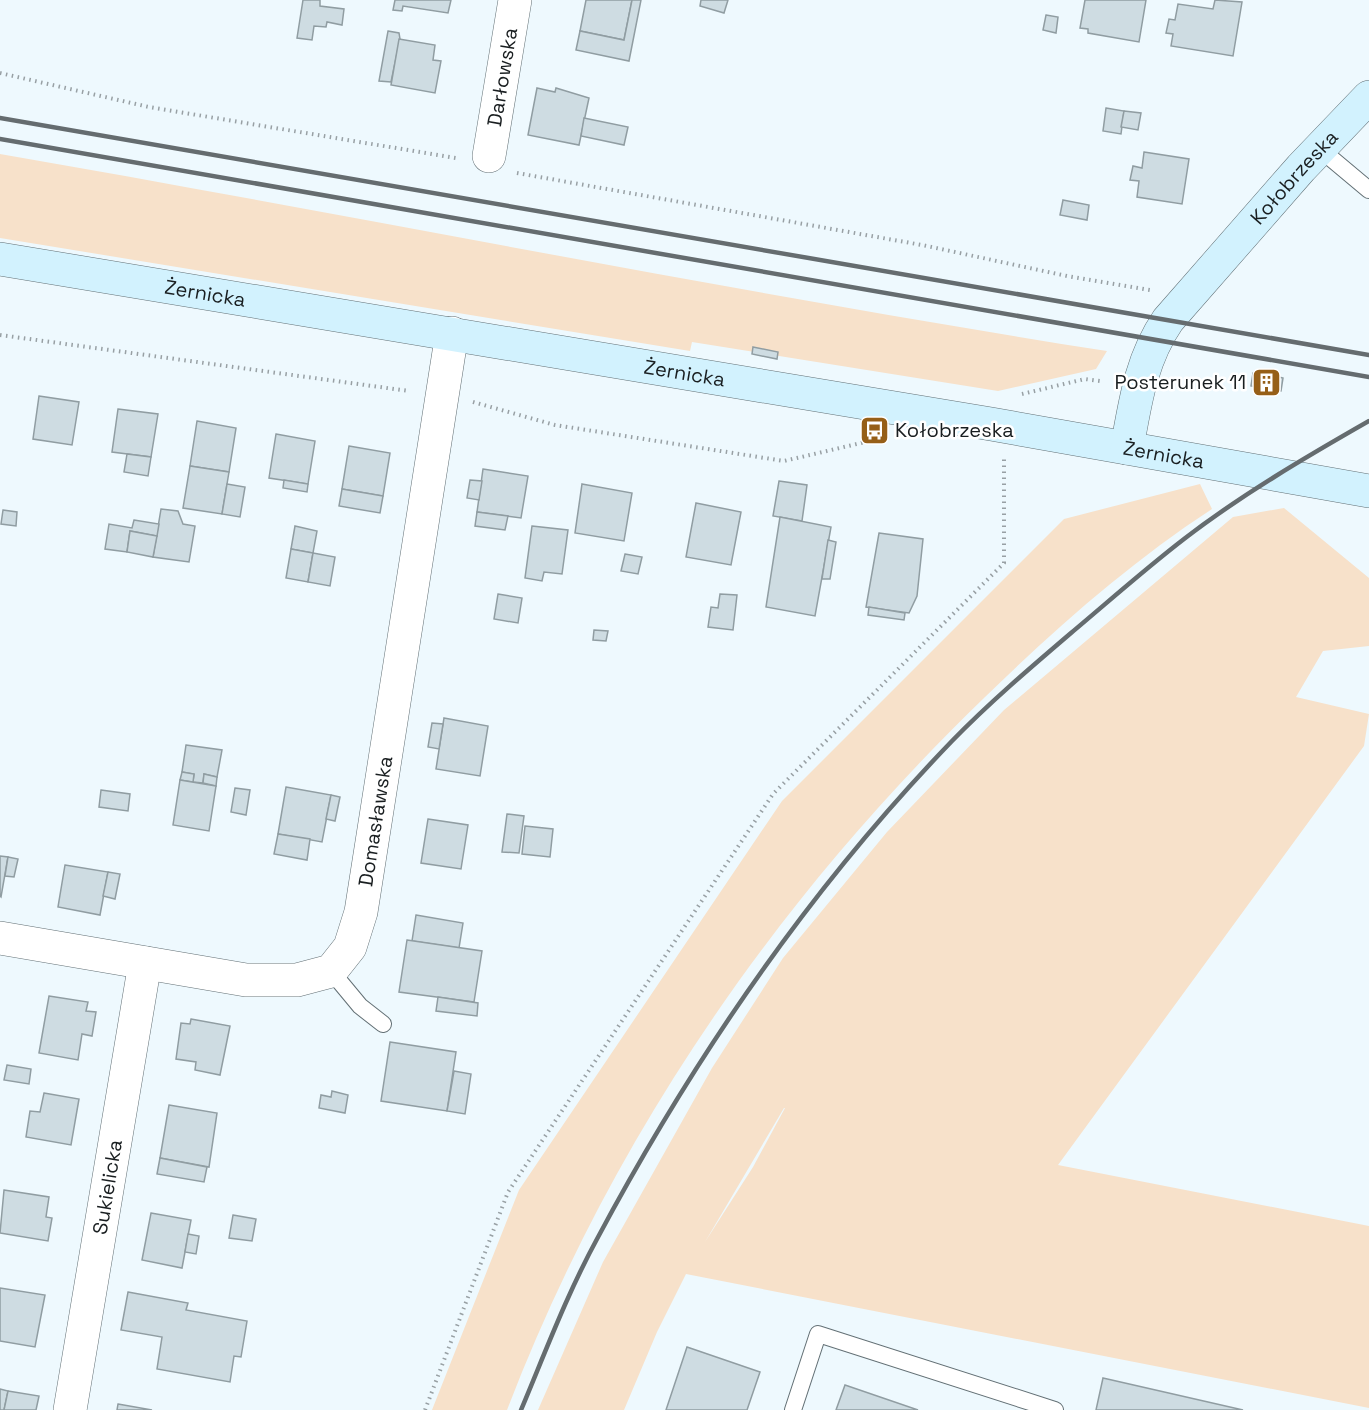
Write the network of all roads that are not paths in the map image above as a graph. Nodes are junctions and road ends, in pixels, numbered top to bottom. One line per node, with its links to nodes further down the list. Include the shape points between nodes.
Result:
1 (515, 0): 4 (street, Darłowska)
2 (1369, 97): 3 (street, Kołobrzeska)
3 (1320, 149): 5 (lane); 8 (street, Kołobrzeska, via 1155,339 1140,378)
4 (489, 156)
5 (1369, 190)
6 (0, 258): 7 (street, Żernicka)
7 (452, 333): 8 (street, Żernicka); 12 (street, Domasławska, via 361,912 350,947)
8 (1127, 448): 9 (street, Żernicka)
9 (1369, 491)
10 (0, 938): 11 (street)
11 (145, 963): 12 (street, via 246,980 297,980); 14 (street, Sukielicka)
12 (331, 971): 13 (lane, via 360,1006)
13 (383, 1024)
14 (70, 1410)
15 (793, 1410): 16 (lane, via 818,1334)
16 (1055, 1410)

